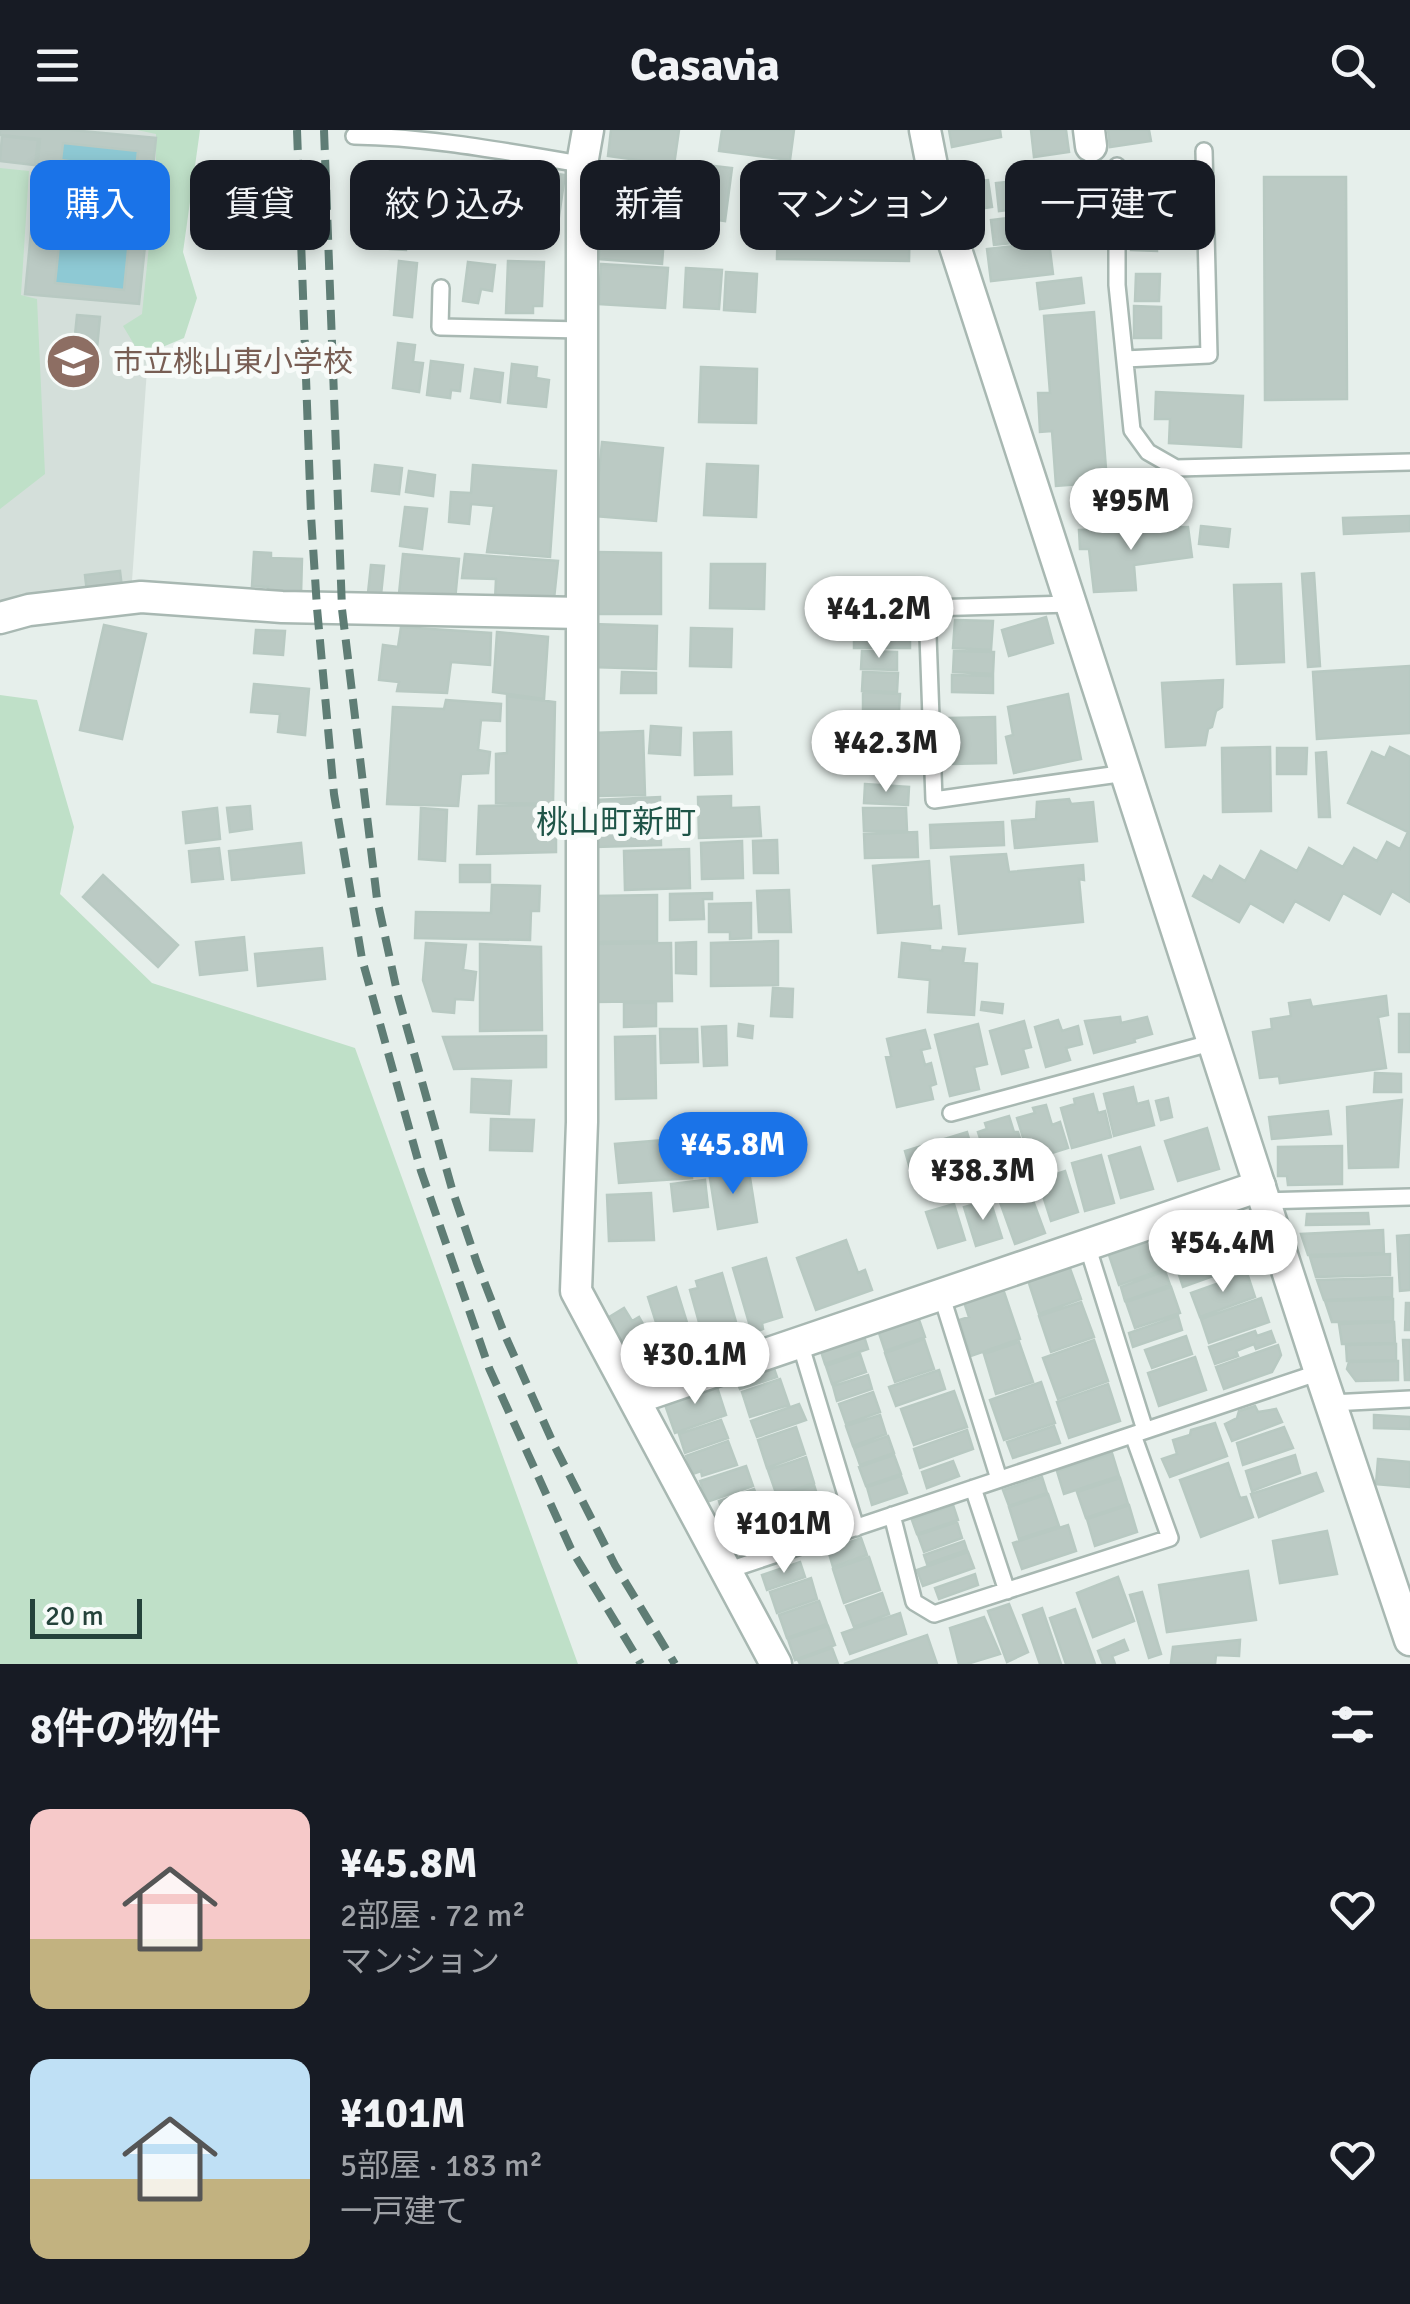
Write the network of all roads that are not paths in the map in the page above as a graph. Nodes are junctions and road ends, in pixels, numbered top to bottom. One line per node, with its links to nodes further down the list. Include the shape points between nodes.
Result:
1 (588, 130): 5 (street)
2 (924, 130): 13 (street, via 937,191)
3 (354, 136): 6 (lane)
4 (1204, 151): 11 (lane, via 1209,354)
5 (583, 160)
6 (580, 164)
7 (582, 250): 10 (street)
8 (1118, 250): 11 (lane)
9 (441, 288): 10 (lane, via 440,327)
10 (582, 330): 14 (street)
11 (1125, 358): 12 (lane, via 1132,430 1148,452 1176,468)
12 (1410, 462)
13 (1071, 604): 16 (street); 16 (lane, via 928,608 934,800)
14 (581, 613): 15 (street, via 140,597); 26 (street, via 576,1291)
15 (0, 618)
16 (1126, 773): 17 (street)
17 (1214, 1042): 18 (lane); 19 (street)
18 (951, 1113)
19 (1262, 1193): 20 (lane); 21 (street); 24 (street)
20 (1410, 1197)
21 (1087, 1245): 22 (street); 28 (lane)
22 (941, 1294): 23 (street); 29 (lane)
23 (800, 1342): 26 (street); 32 (lane)
24 (1320, 1372): 27 (street); 28 (lane)
25 (1410, 1399): 27 (lane)
26 (634, 1400): 33 (street)
27 (1330, 1403): 35 (street)
28 (1140, 1432): 29 (lane); 34 (lane, via 1170,1538)
29 (1000, 1479): 30 (lane)
30 (973, 1488): 31 (lane); 34 (lane)
31 (892, 1516): 32 (lane); 34 (lane, via 914,1602 934,1614)
32 (856, 1528): 33 (lane)
33 (726, 1571): 36 (street)
34 (1007, 1591)
35 (1410, 1640)
36 (776, 1664)

